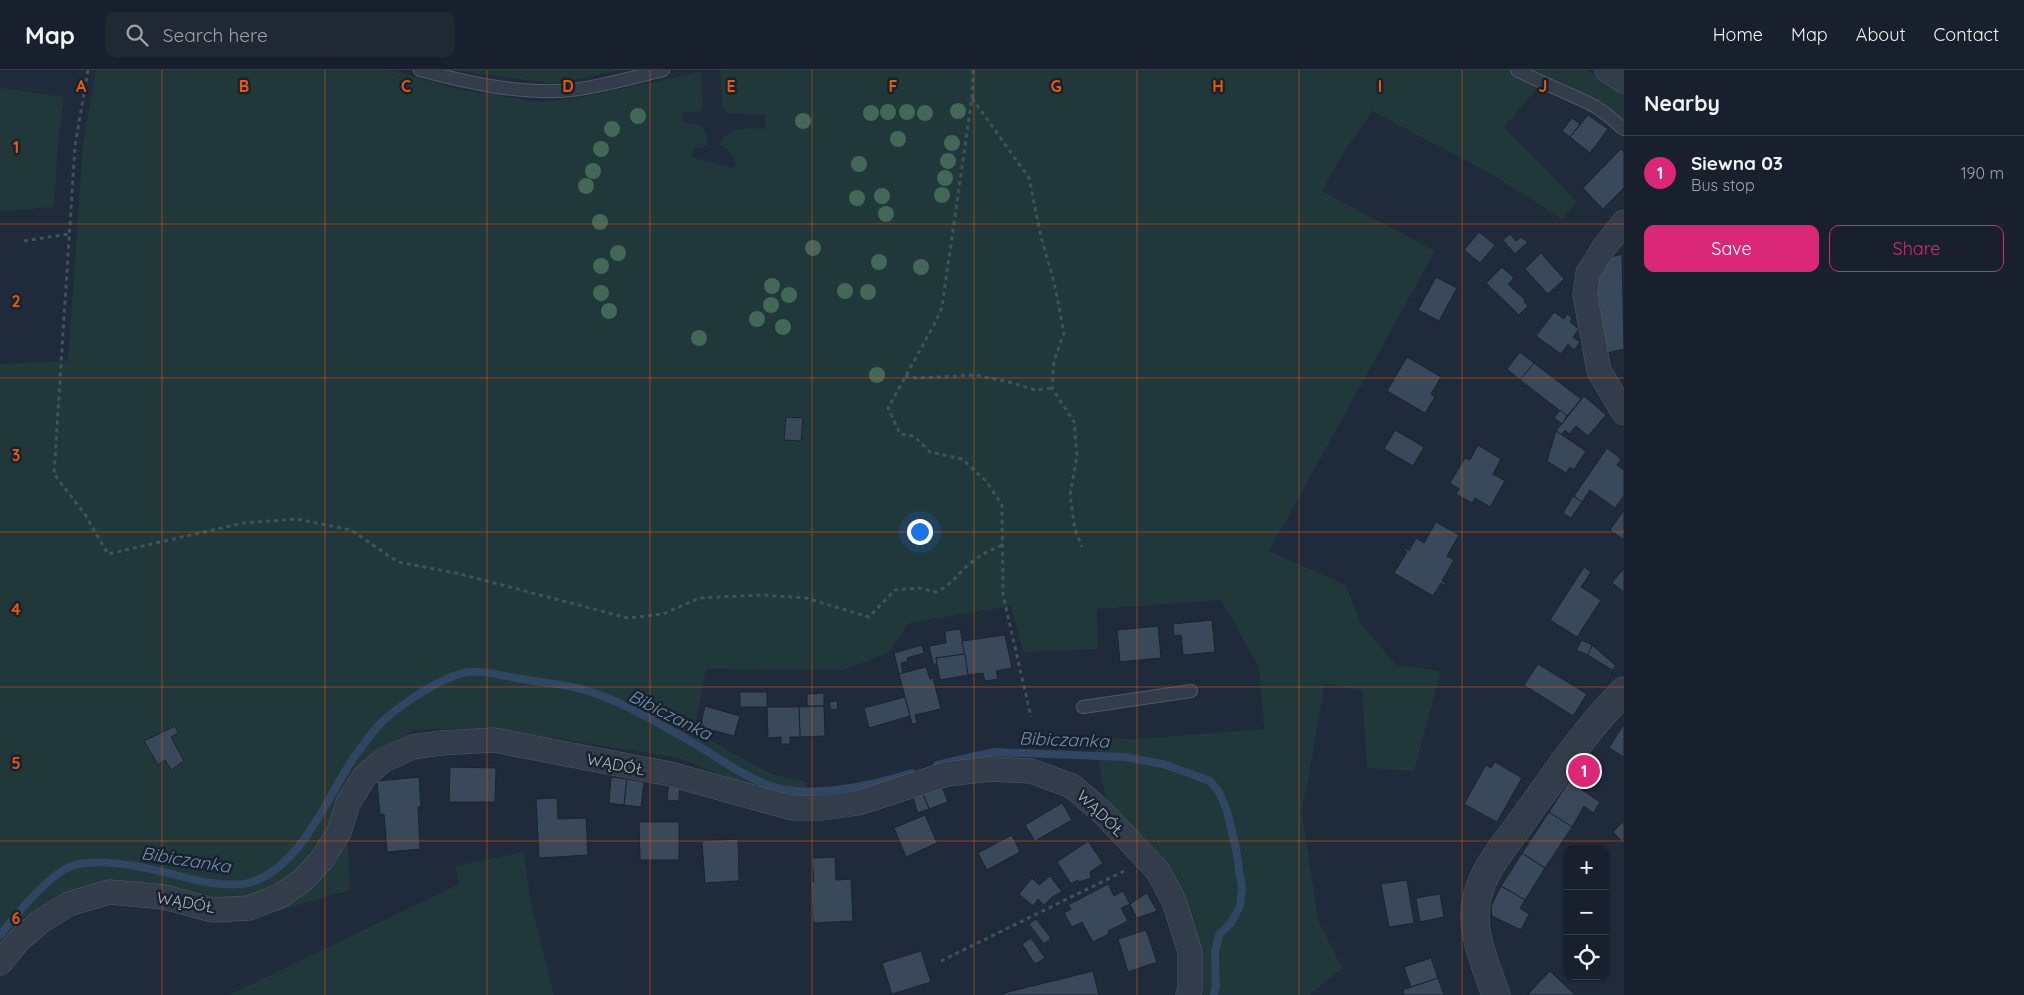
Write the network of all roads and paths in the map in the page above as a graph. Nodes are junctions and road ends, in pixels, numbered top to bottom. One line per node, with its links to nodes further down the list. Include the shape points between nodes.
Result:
1 (88, 70): 11 (path, via 76,146)
2 (420, 70): 3 (lane, via 469,83 539,91 573,90)
3 (663, 70)
4 (973, 70): 8 (path)
5 (1517, 70): 9 (lane, via 1598,108)
6 (1607, 70): 7 (street)
7 (1624, 81)
8 (972, 97): 13 (path, via 942,306); 14 (path, via 1029,178 1064,333 1054,361)
9 (1624, 129)
10 (1624, 222): 15 (street, via 1588,273 1585,294 1599,371)
11 (70, 234): 12 (path); 16 (path, via 54,474 86,516 108,554 243,523 297,519 350,530 398,562 460,574 628,618 663,614 699,598 764,595 806,598 869,618 895,590 918,588 936,592 949,586 976,559)
12 (24, 241)
13 (905, 376): 14 (path, via 976,375 1035,390); 16 (path, via 888,408 900,434 914,436 930,452 962,459 986,481 1002,505)
14 (1052, 388): 17 (path, via 1074,422 1077,456 1070,495 1075,530)
15 (1624, 413)
16 (1003, 545): 21 (path, via 1004,595)
17 (1082, 547)
18 (1191, 691): 20 (lane)
19 (1624, 691): 26 (street, via 1568,756 1484,877 1476,902 1476,924 1480,949)
20 (1083, 707)
21 (1031, 717)
22 (1147, 860): 23 (path); 24 (street, WĄDÓŁ, via 1102,812 1072,786 1031,771 990,768 948,774 858,803 792,808 670,774 494,740 441,743 412,747 384,760 365,776 348,803 339,832 323,858 303,880 280,896 249,908 212,910 164,897 109,892 69,904 40,922 18,940); 25 (street, WĄDÓŁ, via 1158,871 1181,921 1190,952)
23 (941, 961)
24 (0, 963)
25 (1188, 995)
26 (1496, 995)

